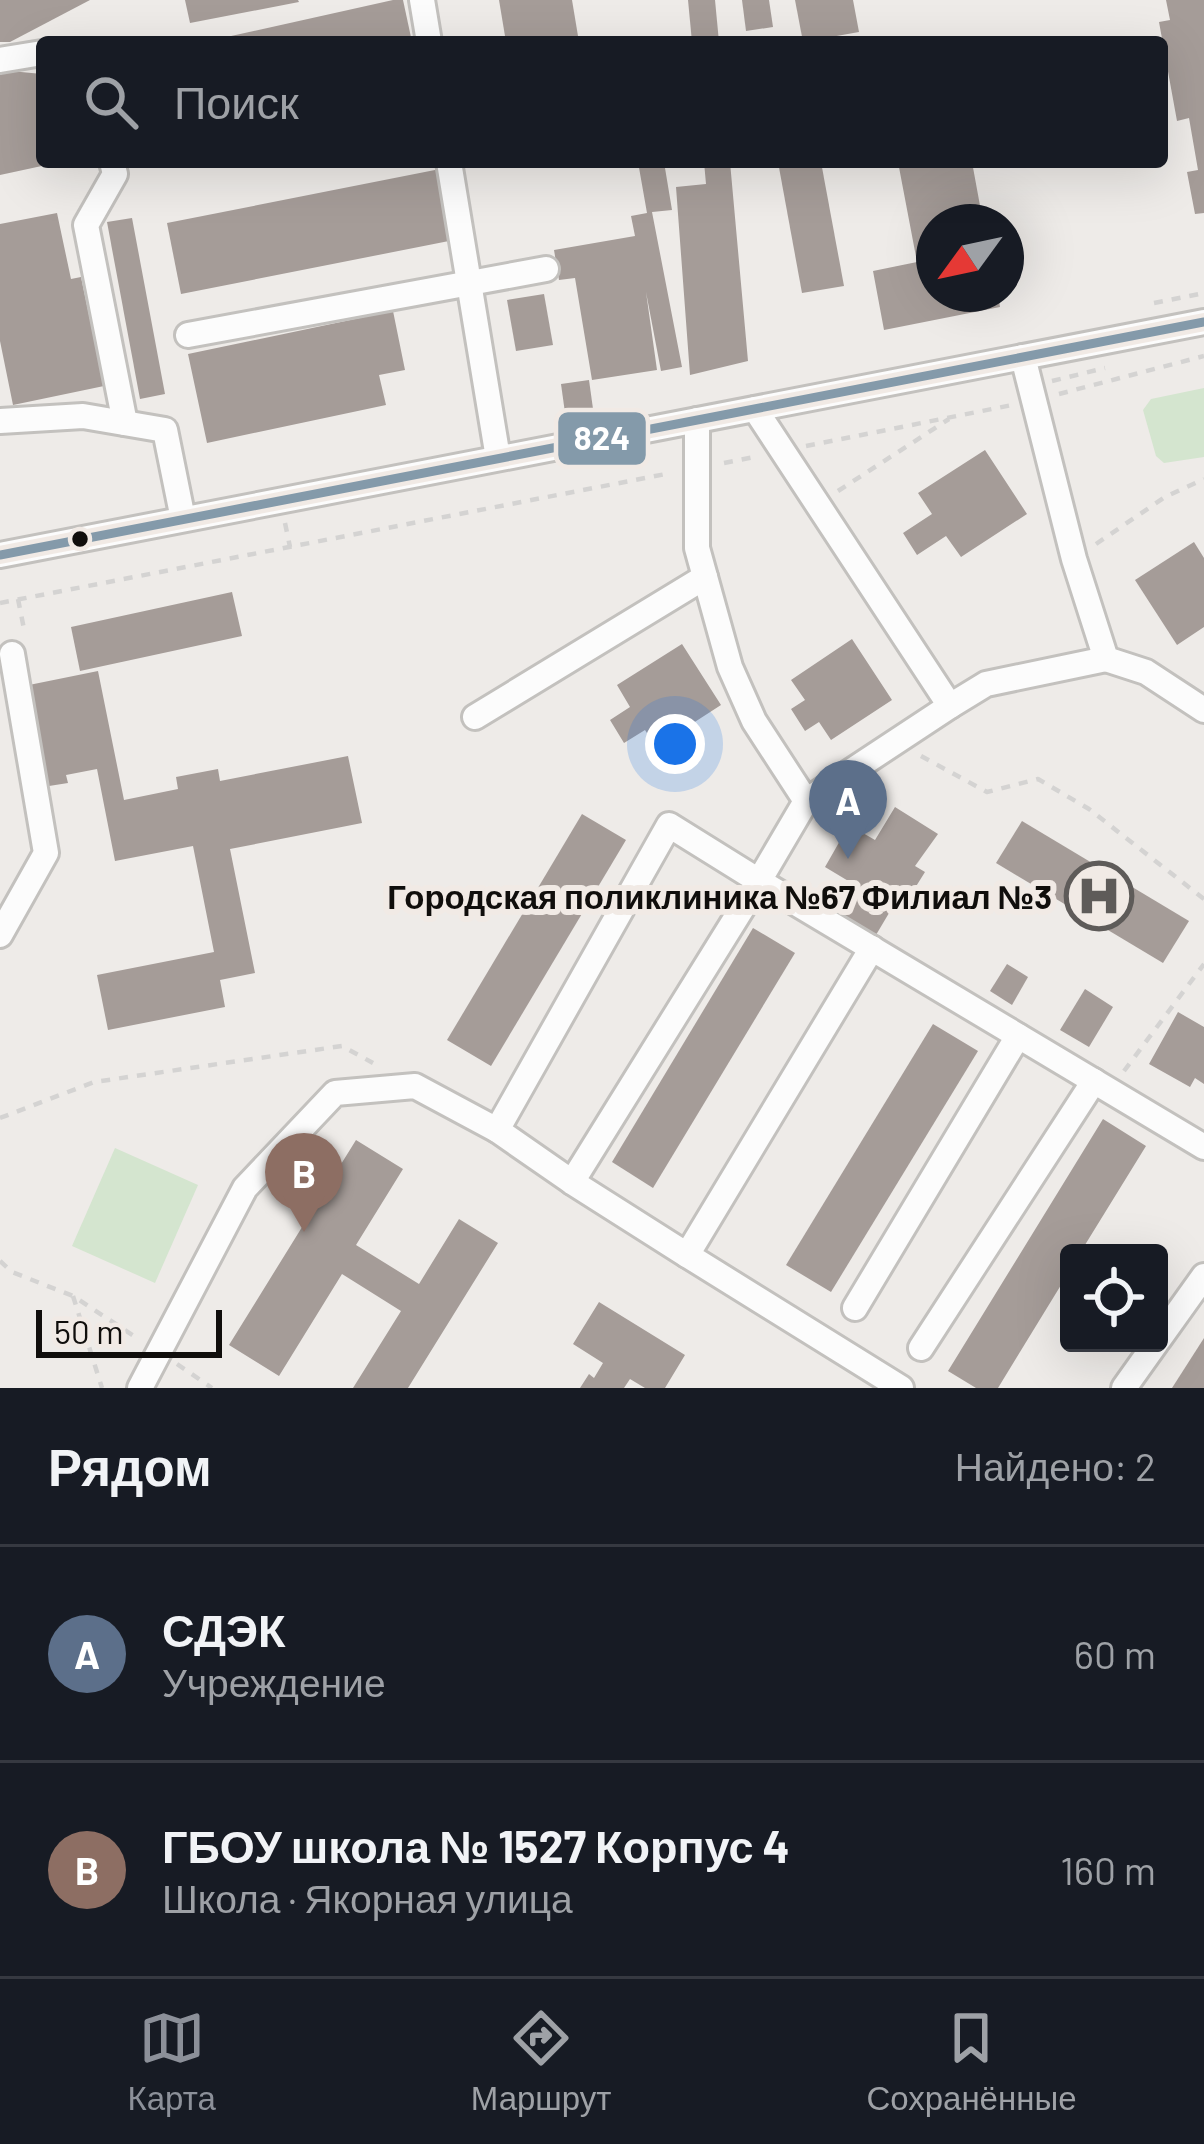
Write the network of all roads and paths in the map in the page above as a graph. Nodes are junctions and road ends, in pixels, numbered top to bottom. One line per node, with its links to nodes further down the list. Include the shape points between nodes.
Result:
1 (422, 0): 2 (street)
2 (428, 36)
3 (36, 54): 4 (street)
4 (0, 60)
5 (114, 168): 20 (street, via 86,225)
6 (450, 168): 8 (street)
7 (545, 269): 8 (street)
8 (469, 284): 12 (street); 22 (street)
9 (1204, 293): 10 (path)
10 (1154, 303)
11 (1204, 322): 14 (street)
12 (188, 335)
13 (1204, 356): 15 (path)
14 (1023, 357): 15 (street); 16 (street)
15 (1034, 400): 17 (path); 28 (street)
16 (755, 409): 18 (street); 21 (street)
17 (951, 417): 21 (path); 25 (path)
18 (697, 420): 22 (street); 23 (street)
19 (0, 421): 20 (street, via 83,416)
20 (125, 423): 26 (street, via 165,430)
21 (783, 451): 23 (path); 25 (street)
22 (498, 458): 26 (street)
23 (697, 468): 29 (street); 30 (path)
24 (1204, 479): 28 (path)
25 (818, 505): 34 (street)
26 (183, 520): 27 (street)
27 (0, 555)
28 (1074, 559): 33 (street)
29 (705, 577): 36 (street); 38 (street, via 746,703)
30 (18, 599): 31 (path); 32 (path, via 25,636)
31 (0, 603)
32 (13, 654): 41 (street, via 46,853)
33 (1106, 659): 34 (street, via 986,684); 35 (street, via 1146,671)
34 (950, 706): 37 (street)
35 (1204, 710)
36 (475, 717)
37 (895, 742): 38 (street); 40 (path, via 987,792 1038,779)
38 (806, 801): 39 (street)
39 (759, 880): 42 (street); 48 (street, via 669,826); 50 (street)
40 (1204, 899)
41 (0, 935)
42 (872, 948): 44 (street); 51 (street)
43 (1204, 964): 46 (path)
44 (1018, 1036): 46 (street); 55 (street)
45 (378, 1066): 47 (path, via 342,1046 319,1049 94,1082)
46 (1102, 1086): 49 (street); 57 (street)
47 (0, 1118)
48 (497, 1130): 50 (street); 59 (street, via 415,1086 335,1093 244,1188)
49 (1204, 1147)
50 (572, 1182): 51 (street)
51 (687, 1256): 63 (street)
52 (0, 1261): 54 (path)
53 (1204, 1276): 56 (street)
54 (73, 1296): 59 (path); 60 (path)
55 (855, 1308)
56 (1168, 1327)
57 (921, 1348)
58 (1150, 1352): 64 (street)
59 (160, 1353): 61 (street); 62 (path)
60 (102, 1388)
61 (140, 1388)
62 (212, 1388)
63 (901, 1388)
64 (1124, 1388)

